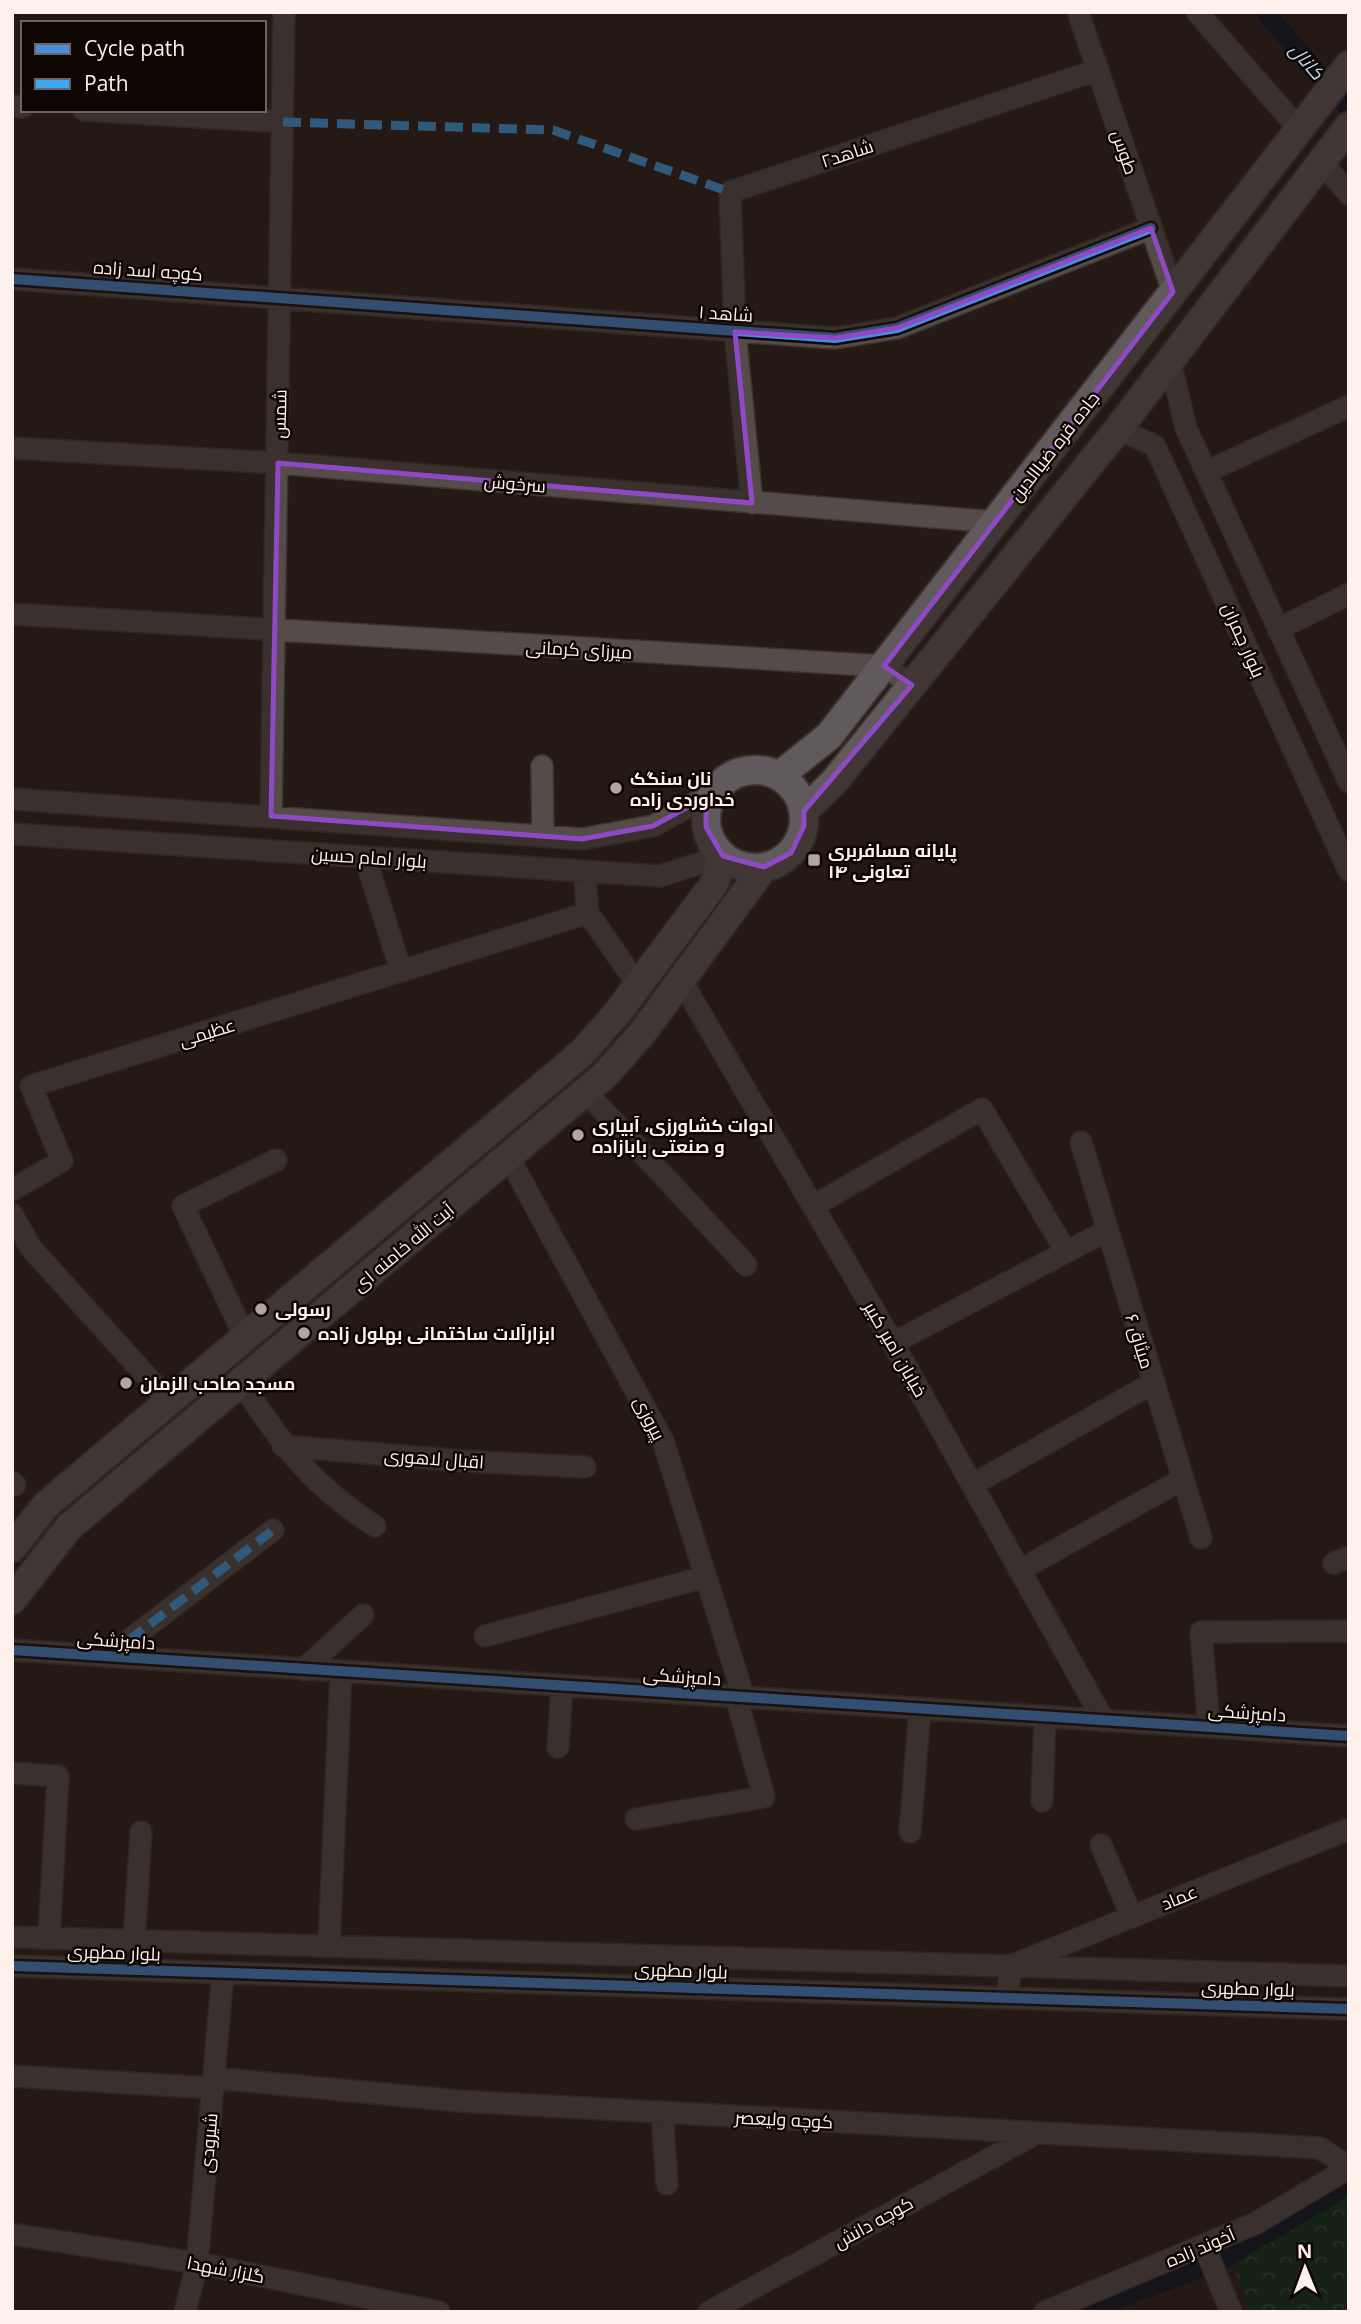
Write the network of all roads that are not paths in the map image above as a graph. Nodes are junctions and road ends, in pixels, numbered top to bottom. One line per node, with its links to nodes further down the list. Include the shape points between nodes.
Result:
1 (284, 12): 7 (street, شمس)
2 (1078, 12): 5 (street, طوس)
3 (1197, 12): 8 (street)
4 (1349, 65): 8 (main road, جاده قره ضیاالدین)
5 (1097, 71): 12 (street, طوس); 16 (street, شاهد۲, via 730,192)
6 (117, 112): 7 (street)
7 (283, 122): 15 (street, شمس)
8 (1299, 129): 14 (main road, جاده قره ضیاالدین)
9 (1343, 133): 10 (main road)
10 (1321, 162): 11 (street); 17 (main road)
11 (1349, 194)
12 (1151, 228): 14 (street, طوس); 16 (street, شاهد ۱, via 897,328 835,338)
13 (12, 279): 15 (street, کوچه اسد زاده)
14 (1173, 292): 24 (main road, جاده قره ضیاالدین)
15 (281, 296): 16 (street, شاهد ۱); 21 (street, شمس)
16 (735, 332): 23 (street)
17 (1170, 361): 19 (main road); 22 (street, بلوار چمران, via 1186,428)
18 (1349, 406): 22 (street)
19 (1118, 429): 30 (main road); 44 (street, بلوار چمران, via 1155,446)
20 (12, 449): 21 (street, سرخوش)
21 (278, 463): 23 (street, سرخوش); 28 (street, شمس)
22 (1206, 472): 27 (street, بلوار چمران)
23 (752, 503): 24 (street, سرخوش)
24 (995, 522): 29 (main road, جاده قره ضیاالدین)
25 (1349, 594): 27 (street)
26 (12, 614): 28 (street, میرزای کرمانی)
27 (1278, 629): 33 (street, بلوار چمران)
28 (275, 631): 29 (street, میرزای کرمانی); 37 (street, شمس)
29 (884, 666): 30 (street); 32 (main road, جاده قره ضیاالدین, via 830,736)
30 (912, 685): 36 (main road, via 834,782)
31 (542, 766): 39 (street)
32 (779, 775): 34 (main road, via 750,770 735,774); 36 (main road, via 795,790)
33 (1348, 777)
34 (712, 794): 39 (street, بلوار امام حسین, via 653,826 582,839); 40 (main road, via 706,827)
35 (12, 799): 37 (street, بلوار امام حسین)
36 (804, 811): 42 (main road, via 804,826 791,853)
37 (271, 816): 39 (street, بلوار امام حسین)
38 (12, 834): 41 (street, بلوار امام حسین)
39 (543, 836)
40 (723, 856): 42 (main road, via 735,864); 43 (street, بلوار امام حسین, via 660,876); 48 (main road, آیت الله خامنه ای, via 714,884)
41 (365, 857): 43 (street, بلوار امام حسین); 46 (street)
42 (764, 867): 47 (main road, آیت الله خامنه ای)
43 (584, 871): 45 (street)
44 (1349, 871)
45 (588, 913): 46 (street); 48 (street)
46 (401, 971): 53 (street, عظیمی, via 31,1086 62,1161)
47 (681, 980): 49 (main road, آیت الله خامنه ای, via 643,1032); 54 (street, خیابان امیر کبیر)
48 (638, 985): 59 (main road, آیت الله خامنه ای, via 582,1053 540,1091)
49 (586, 1092): 51 (main road, آیت الله خامنه ای); 58 (street)
50 (1081, 1142): 56 (street, میثاق ۶)
51 (509, 1158): 61 (main road, آیت الله خامنه ای); 73 (street, پیروزی, via 663,1441)
52 (276, 1160): 59 (street, via 183,1206)
53 (12, 1190)
54 (813, 1206): 57 (street, via 982,1109); 60 (street, خیابان امیر کبیر)
55 (12, 1214): 63 (street, via 31,1248)
56 (1106, 1231): 57 (street); 62 (street, میثاق ۶)
57 (1066, 1252): 60 (street)
58 (747, 1265)
59 (245, 1337): 63 (main road, آیت الله خامنه ای)
60 (893, 1343): 67 (street, خیابان امیر کبیر)
61 (241, 1382): 64 (street); 74 (main road, آیت الله خامنه ای, via 69,1527)
62 (1153, 1383): 66 (street, میثاق ۶); 67 (street)
63 (169, 1401): 71 (main road, آیت الله خامنه ای, via 46,1504)
64 (283, 1446): 65 (street, اقبال لاهوری); 68 (street, via 339,1503)
65 (585, 1467)
66 (1183, 1479): 70 (street, میثاق ۶); 72 (street)
67 (972, 1485): 72 (street, خیابان امیر کبیر)
68 (375, 1526)
69 (273, 1530): 79 (street)
70 (1201, 1538)
71 (12, 1548)
72 (1020, 1570): 86 (street, خیابان امیر کبیر)
73 (705, 1577): 77 (street); 83 (street, پیروزی)
74 (12, 1600)
75 (363, 1615): 80 (street)
76 (1349, 1631): 87 (street, via 1201,1632)
77 (485, 1636)
78 (12, 1650): 79 (street, دامپزشکی)
79 (107, 1657): 80 (street, دامپزشکی)
80 (303, 1670): 81 (street, دامپزشکی)
81 (341, 1672): 82 (street, دامپزشکی); 101 (street)
82 (562, 1686): 83 (street, دامپزشکی); 89 (street)
83 (740, 1698): 84 (street, دامپزشکی); 92 (street, پیروزی, via 764,1797)
84 (920, 1709): 85 (street, دامپزشکی); 95 (street)
85 (1045, 1717): 86 (street, دامپزشکی); 91 (street)
86 (1104, 1721): 87 (street, دامپزشکی)
87 (1209, 1727): 88 (street, دامپزشکی)
88 (1349, 1736)
89 (558, 1747)
90 (12, 1773): 99 (street, via 58,1776)
91 (1042, 1801)
92 (636, 1819)
93 (1349, 1829): 97 (street, عماد)
94 (141, 1832): 100 (street)
95 (910, 1832)
96 (1101, 1845): 97 (street)
97 (1132, 1917): 104 (street, عماد)
98 (12, 1937): 99 (street, بلوار مطهری)
99 (49, 1938): 100 (street, بلوار مطهری)
100 (134, 1940): 101 (street, بلوار مطهری)
101 (329, 1945): 102 (street, بلوار مطهری)
102 (650, 1954): 104 (street, بلوار مطهری); 107 (street)
103 (12, 1966): 105 (street, بلوار مطهری)
104 (1010, 1966): 106 (street, بلوار مطهری); 108 (street)
105 (223, 1973): 107 (street, بلوار مطهری); 111 (street, شیرودی)
106 (1349, 1976)
107 (647, 1986): 108 (street, بلوار مطهری)
108 (1008, 1998): 109 (street, بلوار مطهری)
109 (1349, 2009)
110 (12, 2076): 111 (street, کوچه ولیعصر)
111 (213, 2083): 112 (street, کوچه ولیعصر); 118 (street, شیرودی)
112 (662, 2112): 113 (street, کوچه ولیعصر); 115 (street)
113 (1037, 2133): 114 (street, کوچه ولیعصر, via 1320,2148); 122 (street, کوچه دانش)
114 (1349, 2167): 117 (street, آخوند زاده, via 1256,2223)
115 (667, 2184)
116 (12, 2234): 118 (street, گلزار شهدا)
117 (1204, 2245): 119 (street, آخوند زاده); 123 (street)
118 (197, 2263): 120 (street, شیرودی); 121 (street, گلزار شهدا)
119 (1051, 2311)
120 (186, 2312)
121 (439, 2312)
122 (709, 2312)
123 (1231, 2312)

